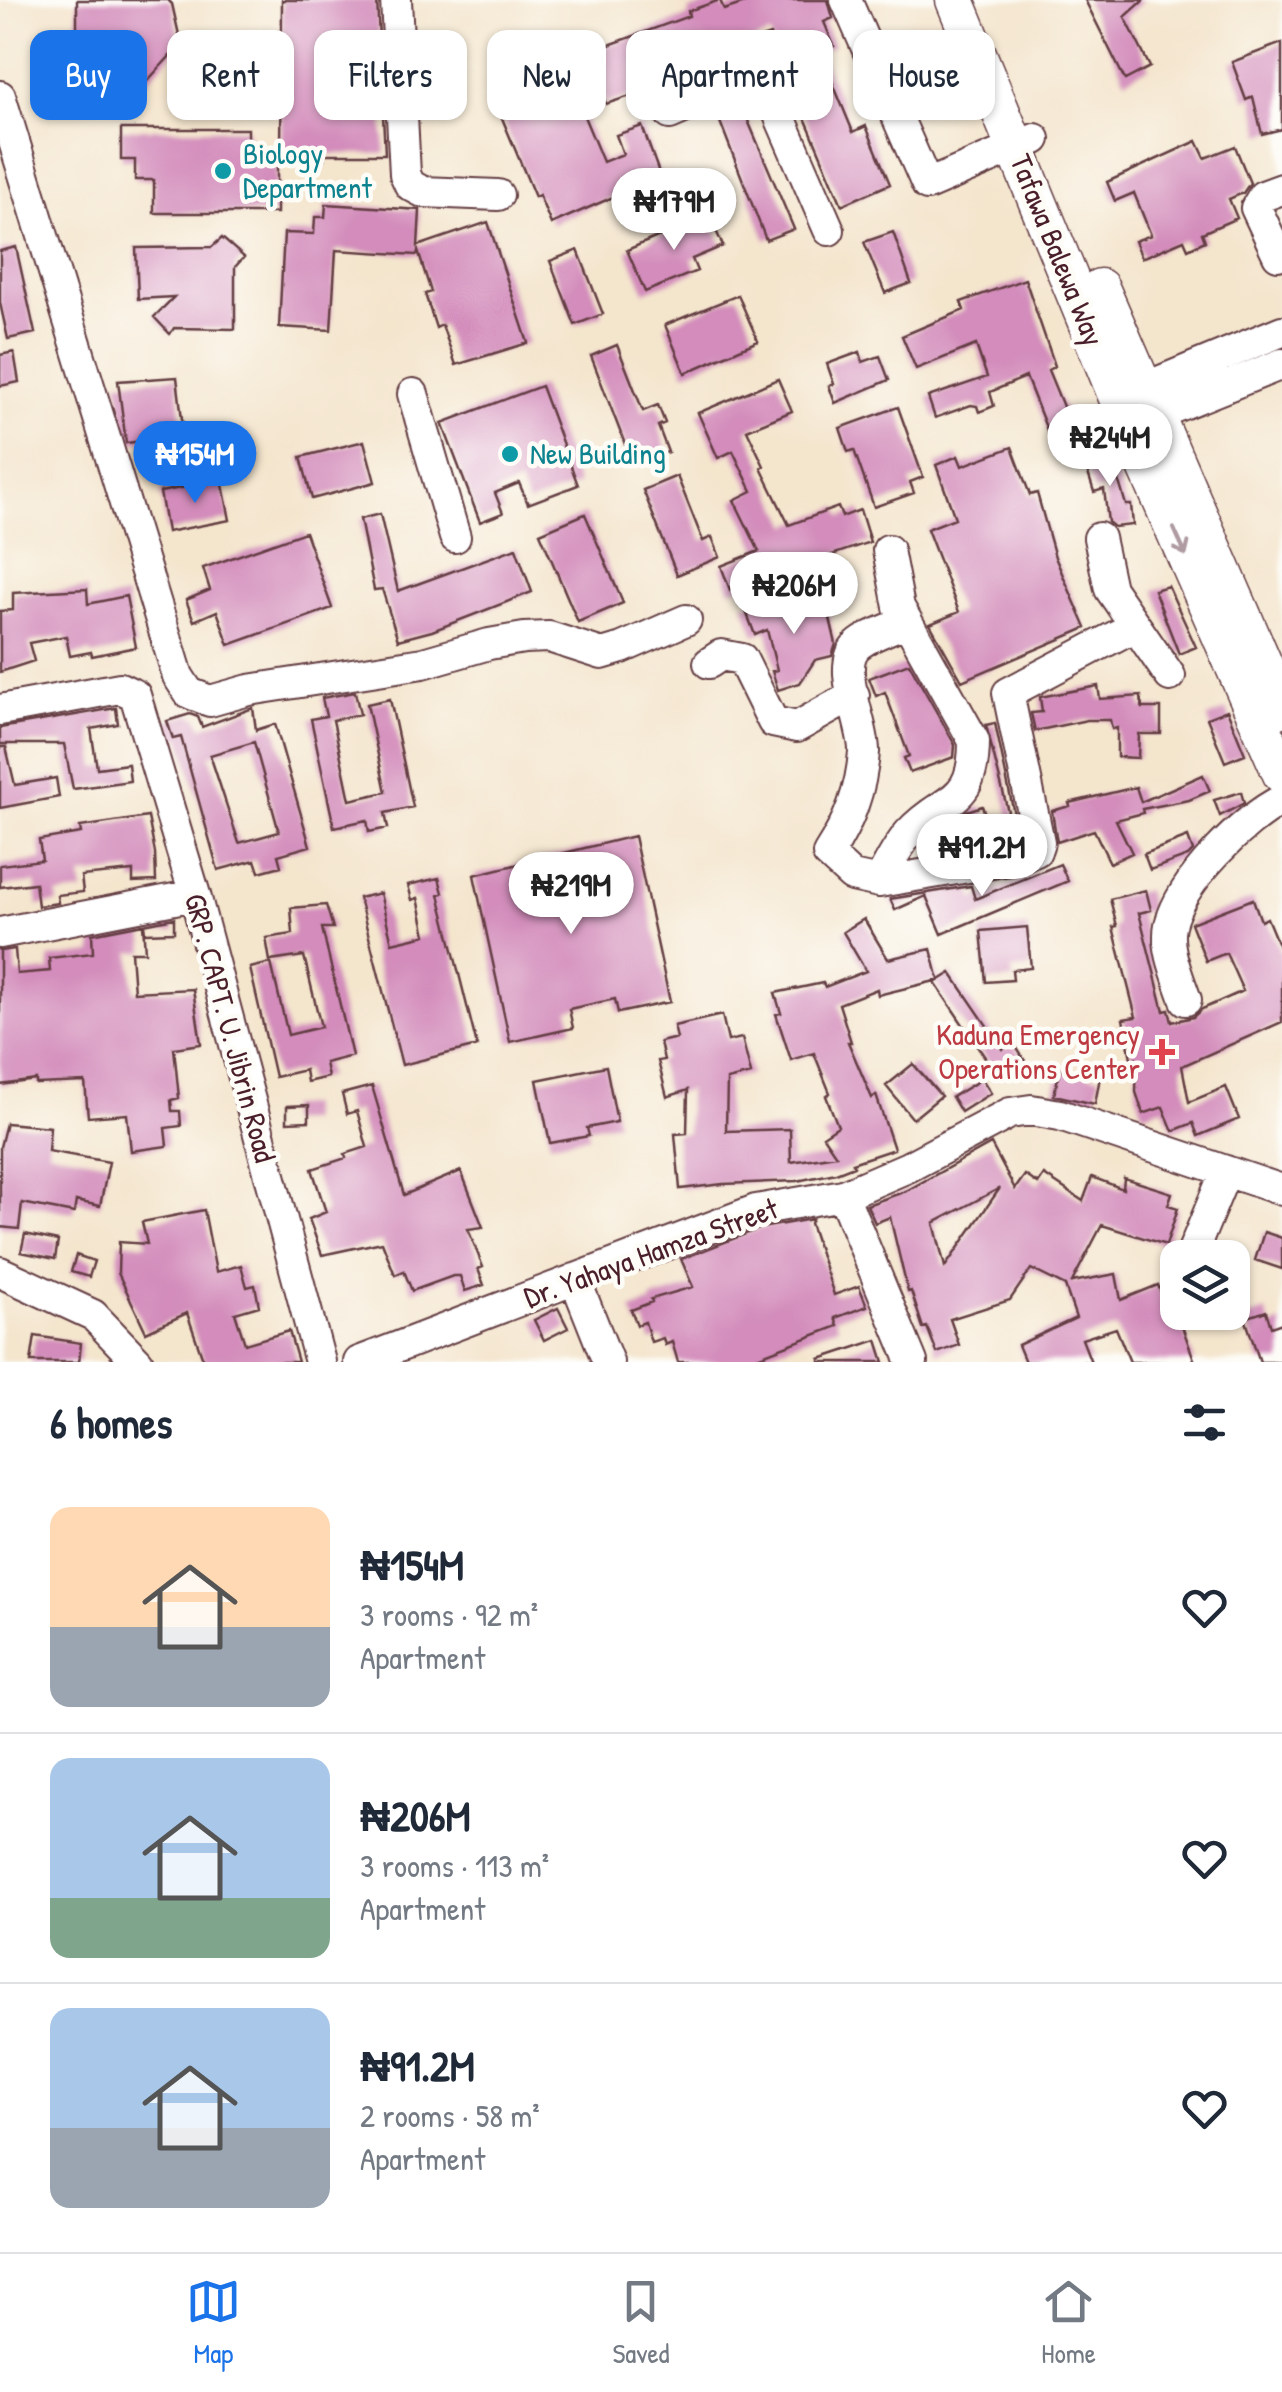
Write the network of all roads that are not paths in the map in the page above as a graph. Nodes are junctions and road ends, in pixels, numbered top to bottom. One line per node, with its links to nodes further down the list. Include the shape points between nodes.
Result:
1 (396, 0): 9 (street, via 410,185 423,192)
2 (846, 0): 7 (street, via 927,185)
3 (954, 0): 7 (main road, Tafawa Balewa Way)
4 (977, 0): 7 (main road, Tafawa Balewa Way)
5 (0, 96): 19 (street, via 178,676 189,693 210,701 423,664 524,638 549,637 602,654)
6 (783, 120): 10 (street)
7 (1025, 142): 15 (main road, Tafawa Balewa Way); 29 (main road, Tafawa Balewa Way, one-way to 29, via 1137,444)
8 (1282, 189): 11 (street, via 1256,208)
9 (498, 194)
10 (830, 230)
11 (1282, 253)
12 (1282, 331): 15 (street)
13 (1282, 364): 15 (street)
14 (413, 394): 16 (street)
15 (1150, 402): 26 (main road, Tafawa Balewa Way)
16 (455, 537)
17 (1099, 538): 21 (street, via 1110,590)
18 (888, 550): 20 (street)
19 (686, 620)
20 (906, 621): 25 (street, via 856,647 849,678); 28 (street)
21 (1135, 626): 23 (street); 24 (street)
22 (708, 663): 25 (street, via 721,655 742,659 773,722 787,726 797,727)
23 (1170, 676)
24 (1008, 693): 28 (street); 31 (street, via 1036,851)
25 (854, 695): 31 (street, via 864,747 860,786 828,854 852,876)
26 (1282, 707)
27 (0, 710): 32 (street, GRP. CAPT. U. Jibrin Road, via 120,688 136,694)
28 (960, 715): 31 (street, via 974,742 969,784 906,835)
29 (1282, 774)
30 (1282, 800): 34 (street, via 1230,839 1186,892 1169,927)
31 (879, 882)
32 (195, 895): 33 (street); 42 (street, GRP. CAPT. U. Jibrin Road)
33 (0, 933)
34 (1186, 1000)
35 (1226, 1171): 36 (street, Dr. Yahaya Hamza Street); 37 (street, Dr. Yahaya Hamza Street, via 1031,1110 1010,1113); 38 (street)
36 (1282, 1190)
37 (842, 1195): 40 (street, Dr. Yahaya Hamza Street, via 756,1210); 45 (street)
38 (1197, 1240)
39 (0, 1272): 41 (street, via 93,1315)
40 (575, 1279): 43 (street, Dr. Yahaya Hamza Street); 44 (street)
41 (138, 1362)
42 (320, 1362)
43 (359, 1362)
44 (608, 1362)
45 (912, 1362)

